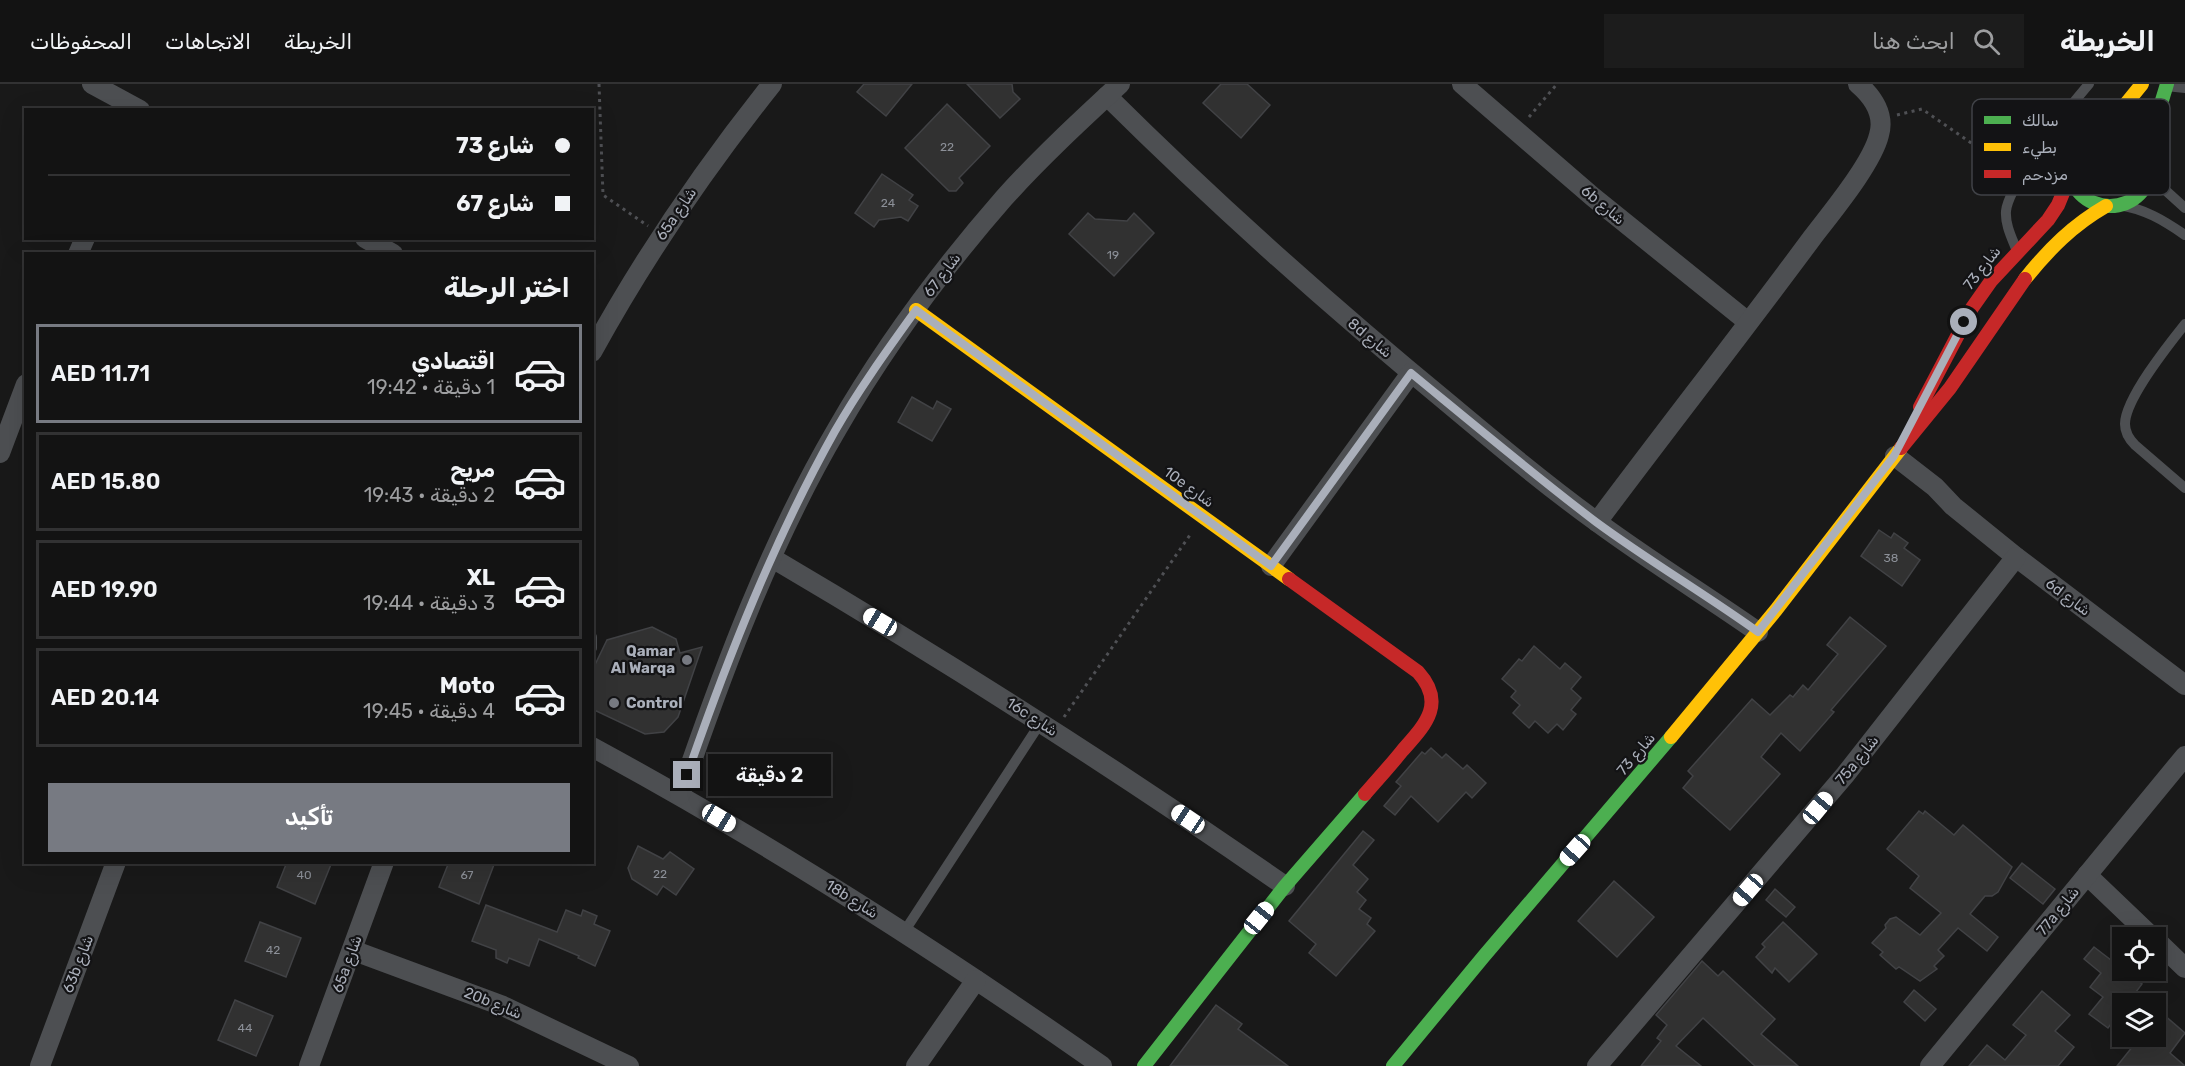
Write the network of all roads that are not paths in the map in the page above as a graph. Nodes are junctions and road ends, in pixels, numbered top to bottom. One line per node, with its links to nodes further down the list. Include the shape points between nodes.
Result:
1 (92, 84): 12 (street)
2 (772, 84): 27 (street, 65a شارع, via 662,236)
3 (1462, 84): 25 (street, 6b شارع, via 1593,197)
4 (1857, 84): 25 (street, via 1870,96 1881,120 1871,156)
5 (2089, 84): 10 (lane)
6 (2142, 84): 11 (street)
7 (2166, 85): 8 (lane)
8 (2185, 88)
9 (1114, 90): 24 (street, شارع 67, via 1004,198); 28 (street, 8d شارع, via 1256,239)
10 (2078, 99)
11 (2132, 99)
12 (136, 108)
13 (2170, 194): 19 (lane)
14 (2012, 195): 22 (lane, via 2006,218)
15 (2062, 195): 22 (street, شارع 73, via 2048,220)
16 (2080, 195): 18 (street)
17 (2138, 195): 18 (street)
18 (2112, 206): 20 (lane, via 2146,211); 31 (street, شارع 73, via 2074,224 2042,260 1951,387)
19 (2185, 208)
20 (2185, 235)
21 (364, 244): 23 (street)
22 (2017, 251): 31 (street, شارع 73, via 1991,281 1955,336)
23 (387, 252)
24 (916, 310): 35 (street, شارع 67, via 836,429); 36 (street, 10e شارع)
25 (1748, 322): 33 (street)
26 (2185, 324): 32 (lane, via 2143,382 2125,423 2129,439)
27 (594, 349)
28 (1411, 373): 33 (street, 8d شارع); 36 (street)
29 (24, 389): 30 (street)
30 (0, 453)
31 (1891, 461): 34 (street, 6d شارع, via 1929,495 1953,506); 37 (street, شارع 73)
32 (2185, 488)
33 (1597, 522): 37 (street, 8d شارع, via 1680,581 1694,597)
34 (2016, 557): 38 (street, 6d شارع); 60 (street, 75a شارع, via 1845,775)
35 (772, 558): 39 (street, 16c شارع); 42 (street, شارع 67, via 735,645)
36 (1271, 566): 46 (street, 10e شارع, via 1418,672 1431,688 1433,698 1423,728)
37 (1755, 637): 59 (street, شارع 73)
38 (2185, 685)
39 (1047, 726): 46 (street, 16c شارع); 48 (lane)
40 (594, 748): 42 (street, 18b شارع)
41 (2185, 756): 45 (street, 77a شارع)
42 (680, 795): 48 (street, 18b شارع)
43 (115, 864): 53 (street, 63b شارع)
44 (383, 864): 49 (street, 65a شارع)
45 (2087, 875): 47 (street); 61 (street, 77a شارع)
46 (1285, 886): 58 (street)
47 (2141, 927)
48 (904, 932): 52 (street, 18b شارع)
49 (352, 950): 54 (street, 65a شارع); 55 (street, 20b شارع, via 503,1006)
50 (2166, 950): 51 (street)
51 (2184, 967)
52 (976, 980): 56 (street); 57 (street, 18b شارع)
53 (40, 1066)
54 (309, 1066)
55 (629, 1066)
56 (916, 1066)
57 (1102, 1066)
58 (1144, 1066)
59 (1393, 1066)
60 (1597, 1066)
61 (1930, 1066)

